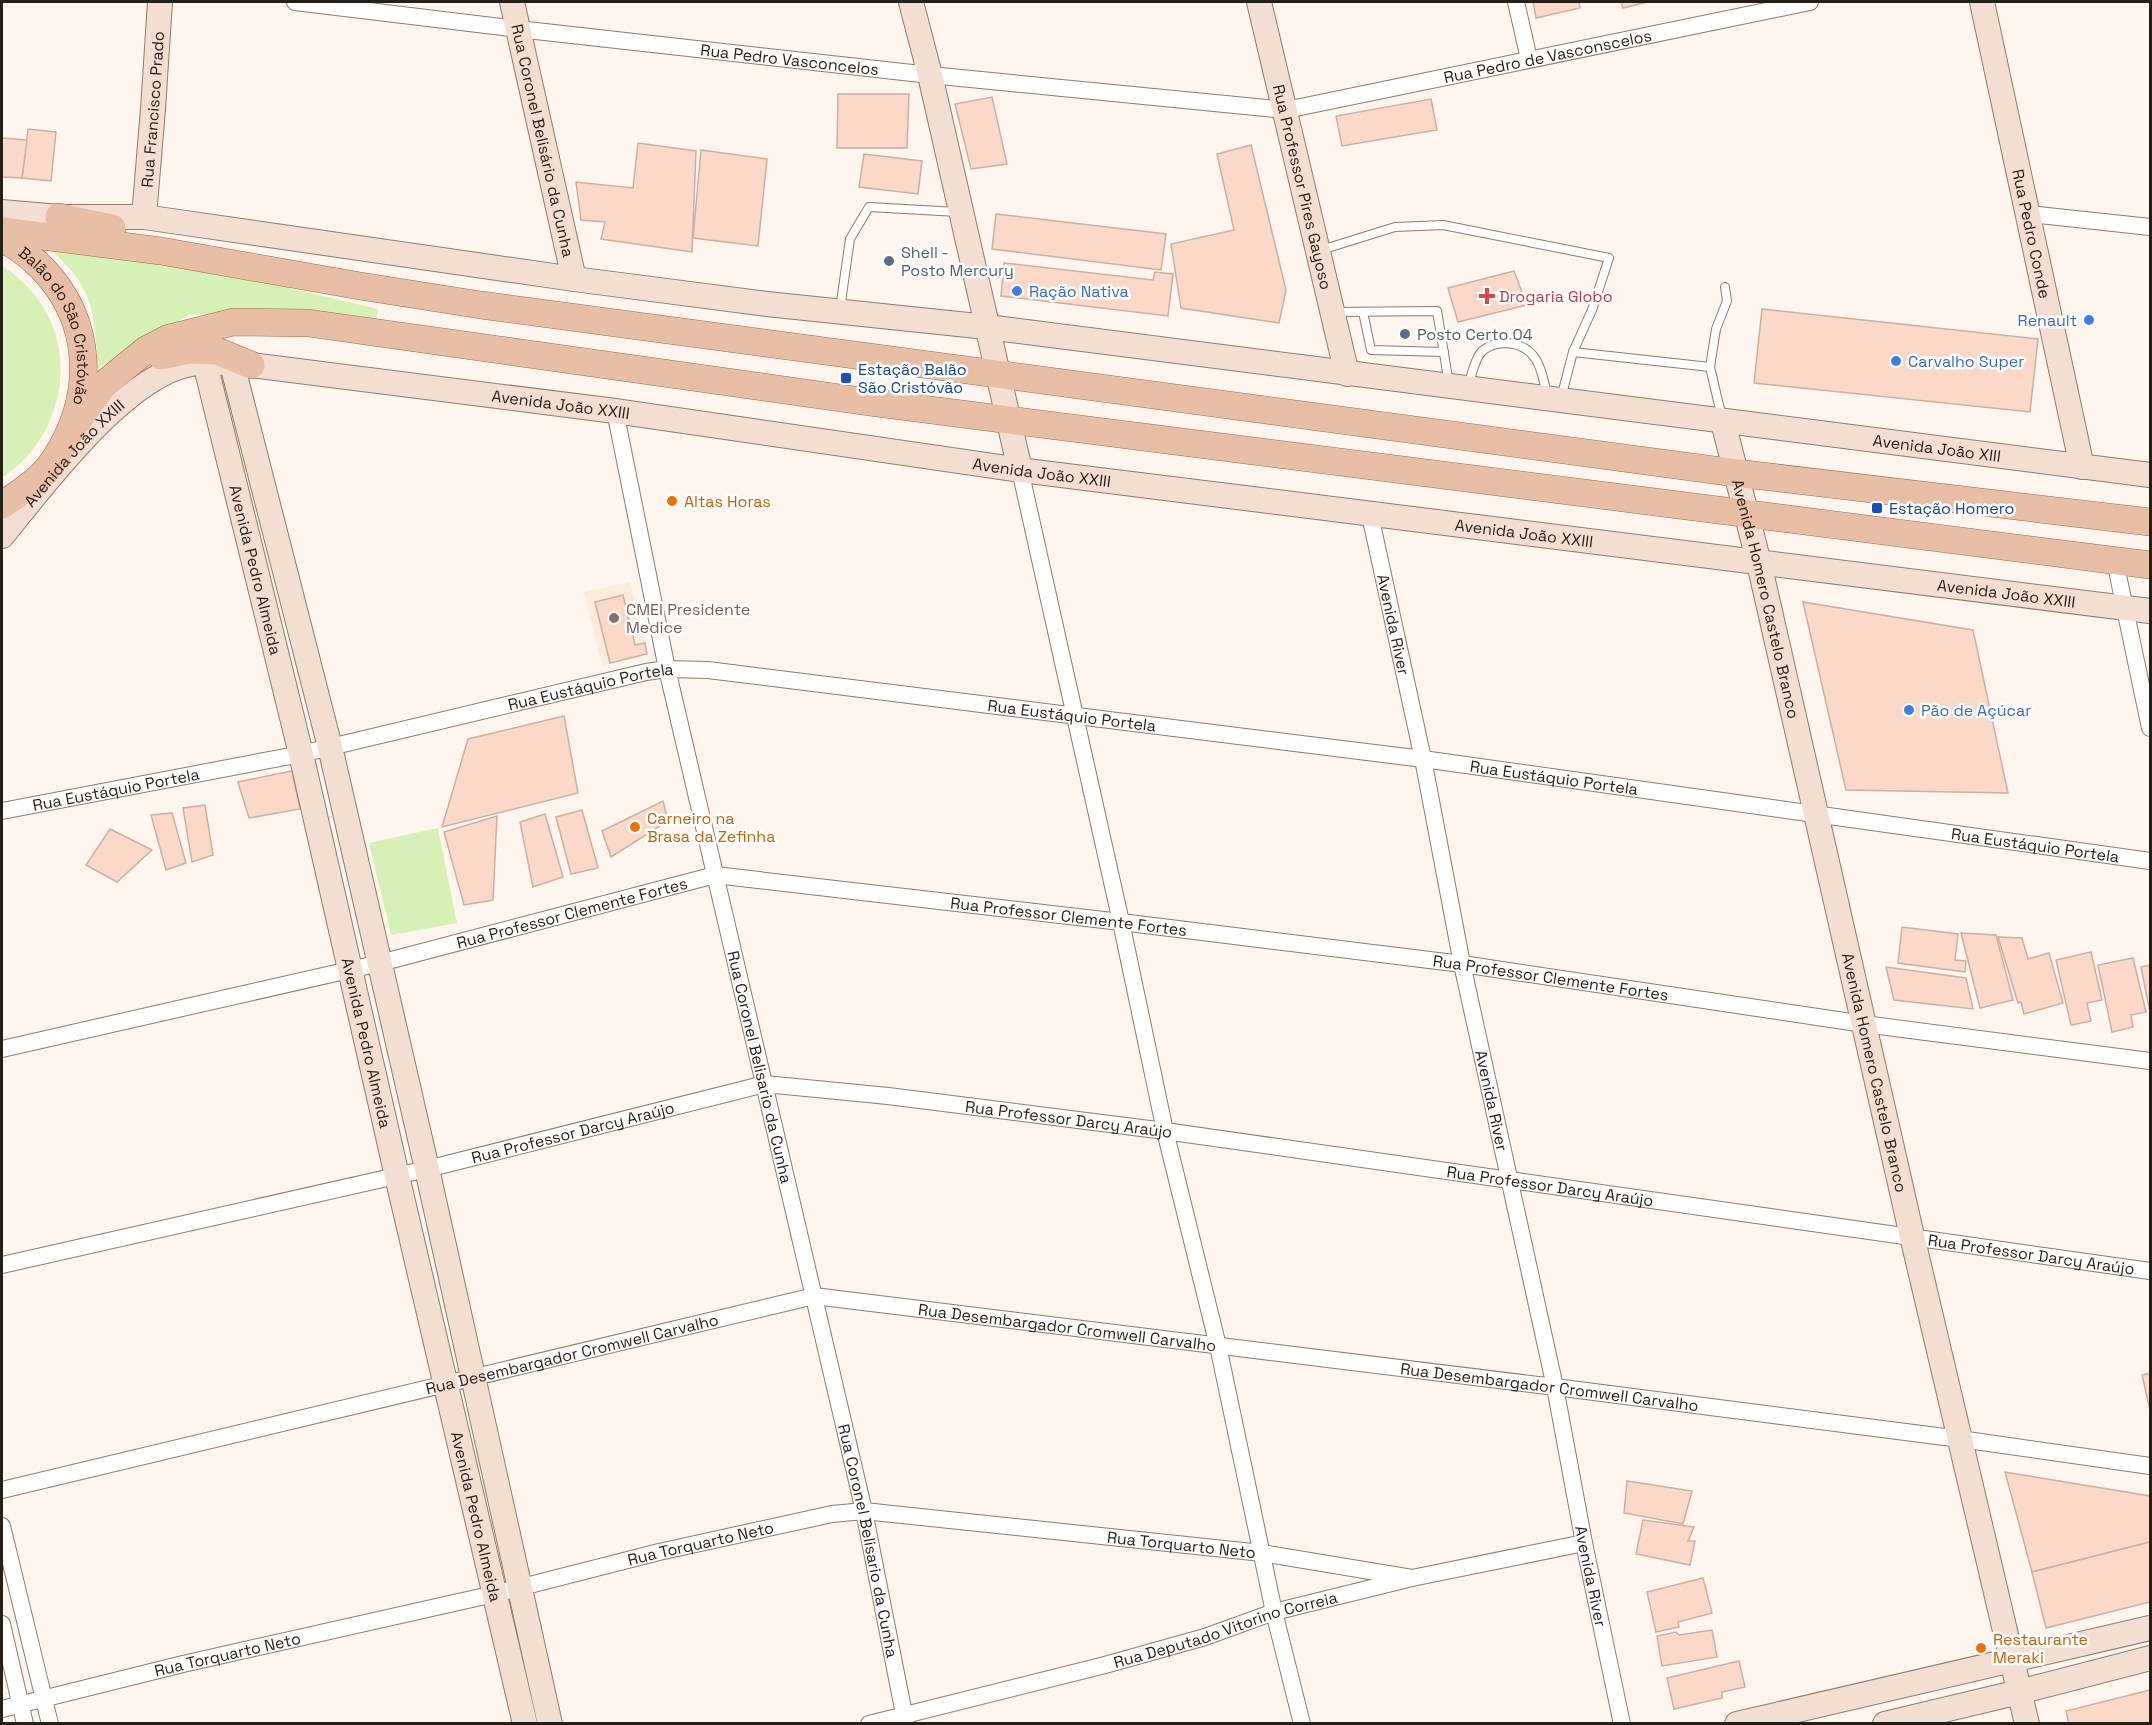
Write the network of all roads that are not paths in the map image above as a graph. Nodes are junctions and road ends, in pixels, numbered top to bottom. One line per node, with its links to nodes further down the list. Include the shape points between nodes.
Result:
1 (160, 2): 18 (street, Rua Francisco Prado)
2 (295, 2): 10 (street, Rua Pedro Vasconcelos)
3 (512, 2): 10 (street, Rua Coronel Belisário da Cunha)
4 (911, 2): 12 (street)
5 (1259, 2): 13 (street, Rua Professor Pires Gayoso)
6 (1516, 2): 11 (street)
7 (1810, 2): 9 (street, Rua Pedro de Vasconscelos)
8 (1982, 2): 16 (street, Rua Pedro Conde)
9 (1745, 8): 11 (street, Rua Pedro de Vasconscelos)
10 (518, 29): 12 (street, Rua Pedro Vasconcelos); 24 (street, Rua Coronel Belisário da Cunha)
11 (1529, 59): 13 (street, Rua Pedro de Vasconscelos)
12 (930, 75): 13 (street, Rua Pedro Vasconcelos); 15 (street)
13 (1286, 110): 22 (street, Rua Professor Pires Gayoso)
14 (2, 212): 17 (street)
15 (961, 212): 26 (lane, via 869,207 850,239); 29 (street)
16 (2029, 214): 19 (street); 44 (street, Rua Pedro Conde)
17 (59, 217): 18 (street); 23 (main road, via 241,255)
18 (144, 217): 24 (street)
19 (2151, 227)
20 (2, 231): 23 (main road, via 161,251)
21 (2, 239): 43 (main road, Balão do São Cristóvão, via 22,250 48,275 75,321 84,374)
22 (1319, 250): 27 (street, Rua Professor Pires Gayoso); 31 (lane, via 1395,227 1443,225 1609,258)
23 (272, 271): 36 (main road, via 481,305)
24 (574, 279): 26 (street)
25 (1725, 286): 34 (lane, via 1728,301 1716,329)
26 (840, 312): 29 (street)
27 (1333, 312): 28 (lane); 37 (street, Rua Professor Pires Gayoso)
28 (1363, 312): 30 (lane, via 1371,350); 30 (lane, via 1437,311)
29 (987, 327): 36 (street); 37 (street)
30 (1444, 352): 38 (lane)
31 (1573, 352): 34 (lane); 39 (lane)
32 (205, 363): 33 (street, Avenida João XXIII); 52 (street, Avenida João XXIII, via 164,372 114,410 81,441); 62 (street, Avenida Pedro Almeida)
33 (241, 364): 35 (main road, via 217,351 189,350); 40 (street, Avenida João XXIII); 61 (street, Avenida Pedro Almeida)
34 (1710, 367): 42 (lane)
35 (119, 369): 41 (main road, Avenida João XXIII, via 169,338 207,328 233,322 308,323); 43 (main road, Avenida João XXIII)
36 (999, 374): 41 (street); 46 (main road)
37 (1347, 374): 38 (street)
38 (1458, 388): 39 (street); 39 (lane, via 1479,354 1493,344 1515,343 1530,352 1542,368)
39 (1554, 398): 42 (street)
40 (615, 411): 45 (street, Avenida João XXIII); 58 (street, Rua Coronel Belisario da Cunha)
41 (1009, 419): 45 (street); 50 (main road, Avenida João XXIII)
42 (1723, 422): 44 (street, Avenida João XIII); 46 (street, Avenida Homero Castelo Branco)
43 (73, 427): 48 (main road, Balão do São Cristóvão, via 55,460 29,487)
44 (2082, 467): 47 (street, Avenida João XIII)
45 (1020, 470): 49 (street, Avenida João XXIII); 59 (street)
46 (1736, 472): 50 (street, Avenida Homero Castelo Branco); 51 (main road)
47 (2151, 475)
48 (2, 505)
49 (1370, 515): 54 (street, Avenida João XXIII); 63 (street, Avenida River)
50 (1748, 515): 53 (main road, Avenida João XXIII); 54 (street, Avenida Homero Castelo Branco)
51 (2151, 522)
52 (2, 536)
53 (2115, 561): 55 (main road, Avenida João XXIII); 56 (street)
54 (1759, 563): 56 (street, Avenida João XXIII); 65 (street, Avenida Homero Castelo Branco)
55 (2151, 565)
56 (2125, 608): 57 (street, Avenida João XXIII); 60 (street)
57 (2151, 611)
58 (667, 669): 59 (street, Rua Eustáquio Portela, via 708,670); 61 (street, Rua Eustáquio Portela); 67 (street, Rua Coronel Belisario da Cunha)
59 (1073, 716): 63 (street, Rua Eustáquio Portela); 68 (street)
60 (2151, 728)
61 (330, 747): 62 (street, Rua Eustáquio Portela); 69 (street, Avenida Pedro Almeida)
62 (301, 754): 64 (street, Rua Eustáquio Portela); 71 (street, Avenida Pedro Almeida)
63 (1423, 759): 65 (street, Rua Eustáquio Portela); 70 (street, Avenida River)
64 (2, 811)
65 (1816, 813): 66 (street, Rua Eustáquio Portela); 72 (street, Avenida Homero Castelo Branco)
66 (2151, 861)
67 (715, 875): 68 (street, Rua Professor Clemente Fortes); 69 (street, Rua Professor Clemente Fortes); 75 (street, Rua Coronel Belisario da Cunha)
68 (1121, 922): 70 (street, Rua Professor Clemente Fortes); 76 (street)
69 (380, 963): 71 (street, Rua Professor Clemente Fortes); 77 (street, Avenida Pedro Almeida)
70 (1462, 964): 72 (street, Rua Professor Clemente Fortes); 79 (street, Avenida River)
71 (351, 970): 73 (street, Rua Professor Clemente Fortes); 78 (street, Avenida Pedro Almeida)
72 (1864, 1024): 74 (street, Rua Professor Clemente Fortes); 80 (street, Avenida Homero Castelo Branco)
73 (2, 1049)
74 (2151, 1061)
75 (765, 1084): 76 (street, Rua Professor Darcy Araújo); 77 (street, Rua Professor Darcy Araújo); 83 (street, Rua Coronel Belisario da Cunha)
76 (1165, 1131): 79 (street, Rua Professor Darcy Araújo); 84 (street)
77 (427, 1169): 78 (street, Rua Professor Darcy Araújo); 85 (street, Avenida Pedro Almeida)
78 (397, 1176): 81 (street, Rua Professor Darcy Araújo); 86 (street, Avenida Pedro Almeida)
79 (1509, 1179): 80 (street, Rua Professor Darcy Araújo); 87 (street, Avenida River)
80 (1912, 1236): 82 (street, Rua Professor Darcy Araújo); 88 (street, Avenida Homero Castelo Branco)
81 (2, 1265)
82 (2151, 1271)
83 (814, 1296): 84 (street, Rua Desembargador Cromwell Carvalho); 85 (street, Rua Desembargador Cromwell Carvalho); 91 (street, Rua Coronel Belisario da Cunha)
84 (1218, 1346): 87 (street, Rua Desembargador Cromwell Carvalho); 94 (street)
85 (473, 1378): 86 (street, Rua Desembargador Cromwell Carvalho); 96 (street, Avenida Pedro Almeida)
86 (447, 1385): 90 (street, Rua Desembargador Cromwell Carvalho); 97 (street, Avenida Pedro Almeida)
87 (1555, 1387): 88 (street, Rua Desembargador Cromwell Carvalho); 93 (street, Avenida River)
88 (1960, 1439): 89 (street, Rua Desembargador Cromwell Carvalho); 102 (street, Avenida Homero Castelo Branco)
89 (2151, 1466)
90 (2, 1491)
91 (864, 1511): 94 (street, Rua Torquarto Neto); 96 (street, Rua Torquarto Neto, via 832,1514 659,1552); 107 (street, Rua Coronel Belisario da Cunha)
92 (2, 1526): 104 (street)
93 (1584, 1543): 95 (street, Rua Deputado Vitorino Correia); 114 (street, Avenida River)
94 (1262, 1553): 95 (street, Rua Torquarto Neto); 98 (street)
95 (1412, 1578): 98 (street, Rua Deputado Vitorino Correia)
96 (518, 1588): 97 (street, Rua Torquarto Neto); 111 (street, Avenida Pedro Almeida)
97 (494, 1594): 104 (street, Rua Torquarto Neto, via 183,1664); 110 (street, Avenida Pedro Almeida)
98 (1274, 1612): 107 (street, Rua Deputado Vitorino Correia, via 1194,1641); 113 (street)
99 (2, 1624): 105 (street)
100 (2151, 1628): 102 (street)
101 (2151, 1658): 103 (street)
102 (2012, 1659): 103 (street, Avenida Homero Castelo Branco); 115 (street)
103 (2019, 1692): 116 (street); 117 (street, Avenida Homero Castelo Branco)
104 (44, 1700): 105 (street, Rua Torquarto Neto); 109 (street)
105 (21, 1705): 106 (street, Rua Torquarto Neto); 108 (street)
106 (2, 1709)
107 (905, 1720): 112 (street, Rua Deputado Vitorino Correia)
108 (25, 1724)
109 (50, 1724)
110 (525, 1724)
111 (550, 1724)
112 (869, 1724)
113 (1302, 1724)
114 (1622, 1724)
115 (1737, 1724)
116 (1885, 1724)
117 (2027, 1724)

